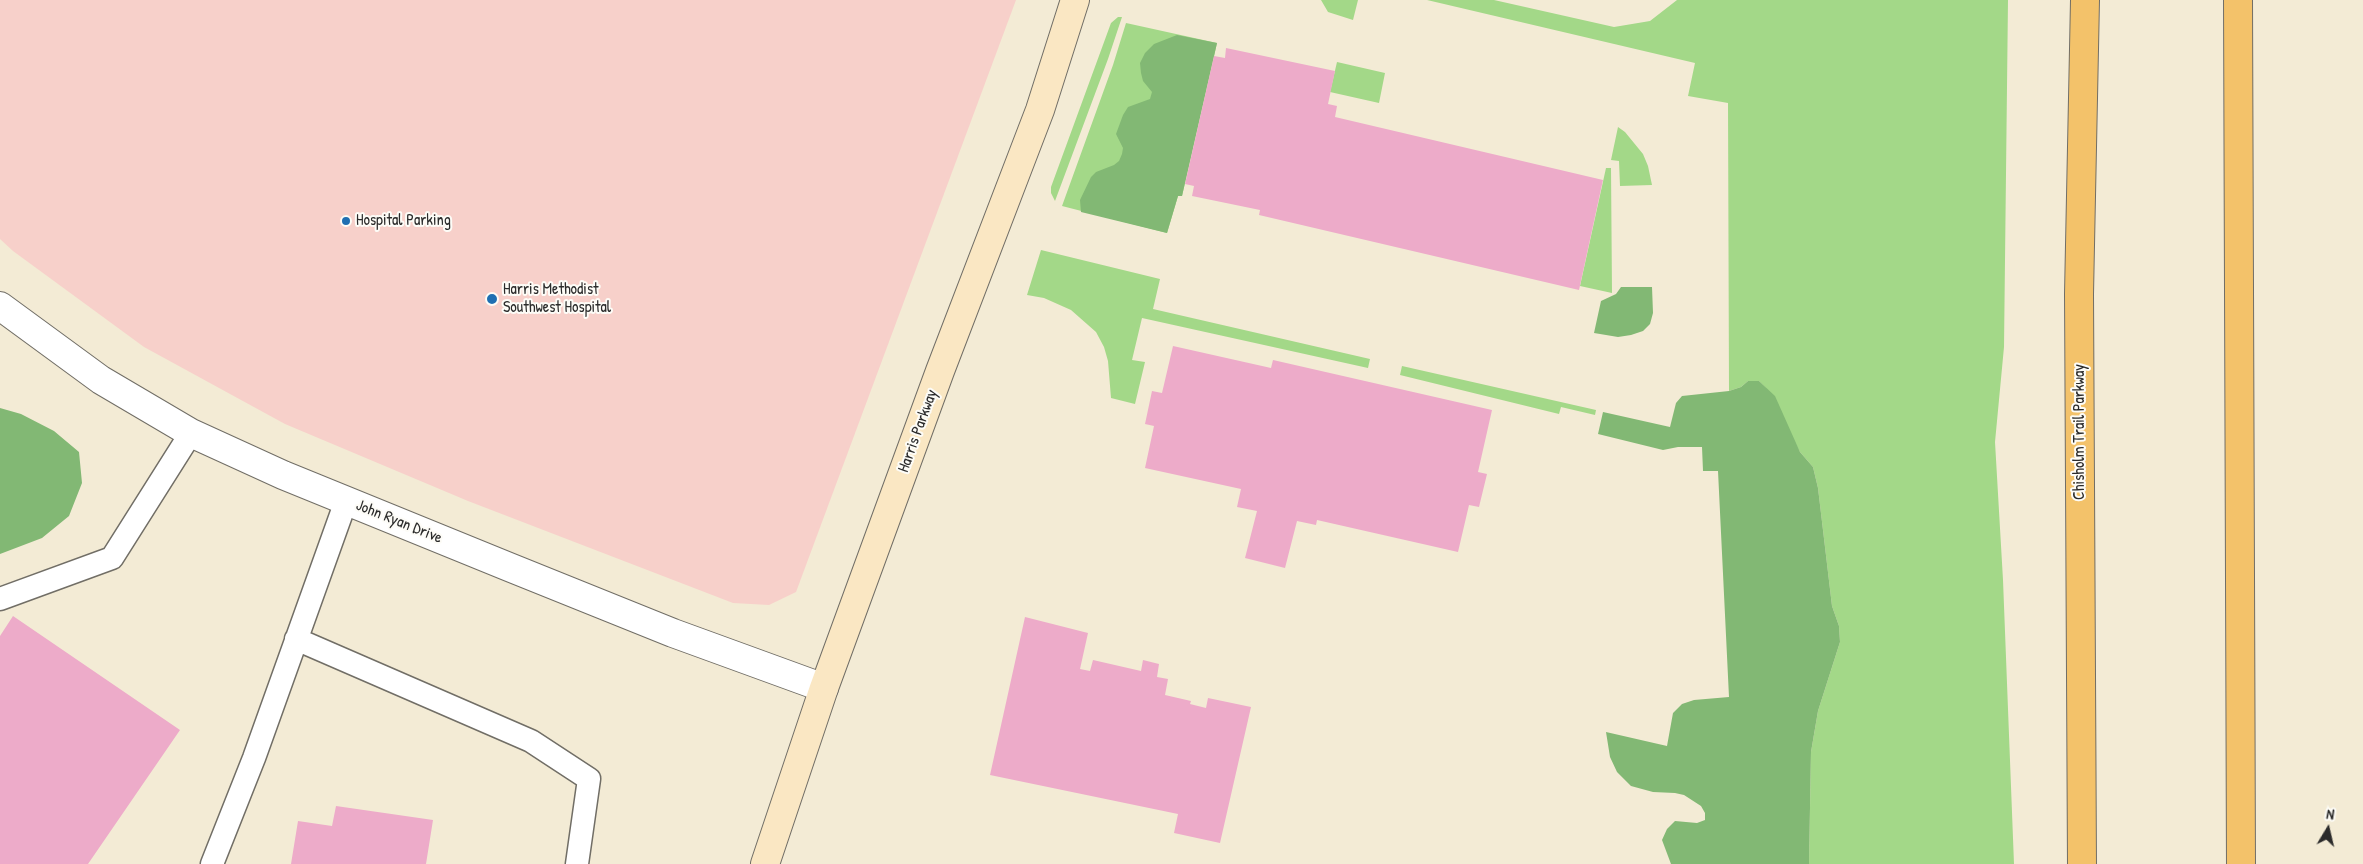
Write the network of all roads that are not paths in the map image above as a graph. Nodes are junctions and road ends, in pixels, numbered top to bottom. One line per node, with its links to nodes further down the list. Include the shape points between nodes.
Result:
1 (1075, 0): 9 (street, Harris Parkway, via 1040,110)
2 (2085, 0): 13 (highway, Chisholm Trail Parkway, via 2079,294)
3 (2238, 0): 14 (highway)
4 (0, 306): 5 (street, John Ryan Drive, via 101,380)
5 (191, 432): 6 (street, John Ryan Drive); 7 (lane, via 112,558)
6 (346, 500): 8 (lane); 9 (street, John Ryan Drive, via 673,633)
7 (0, 598)
8 (296, 639): 10 (lane); 11 (lane, via 532,740 589,779)
9 (824, 688): 12 (street, Harris Parkway)
10 (212, 864)
11 (577, 864)
12 (765, 864)
13 (2082, 864)
14 (2241, 864)

